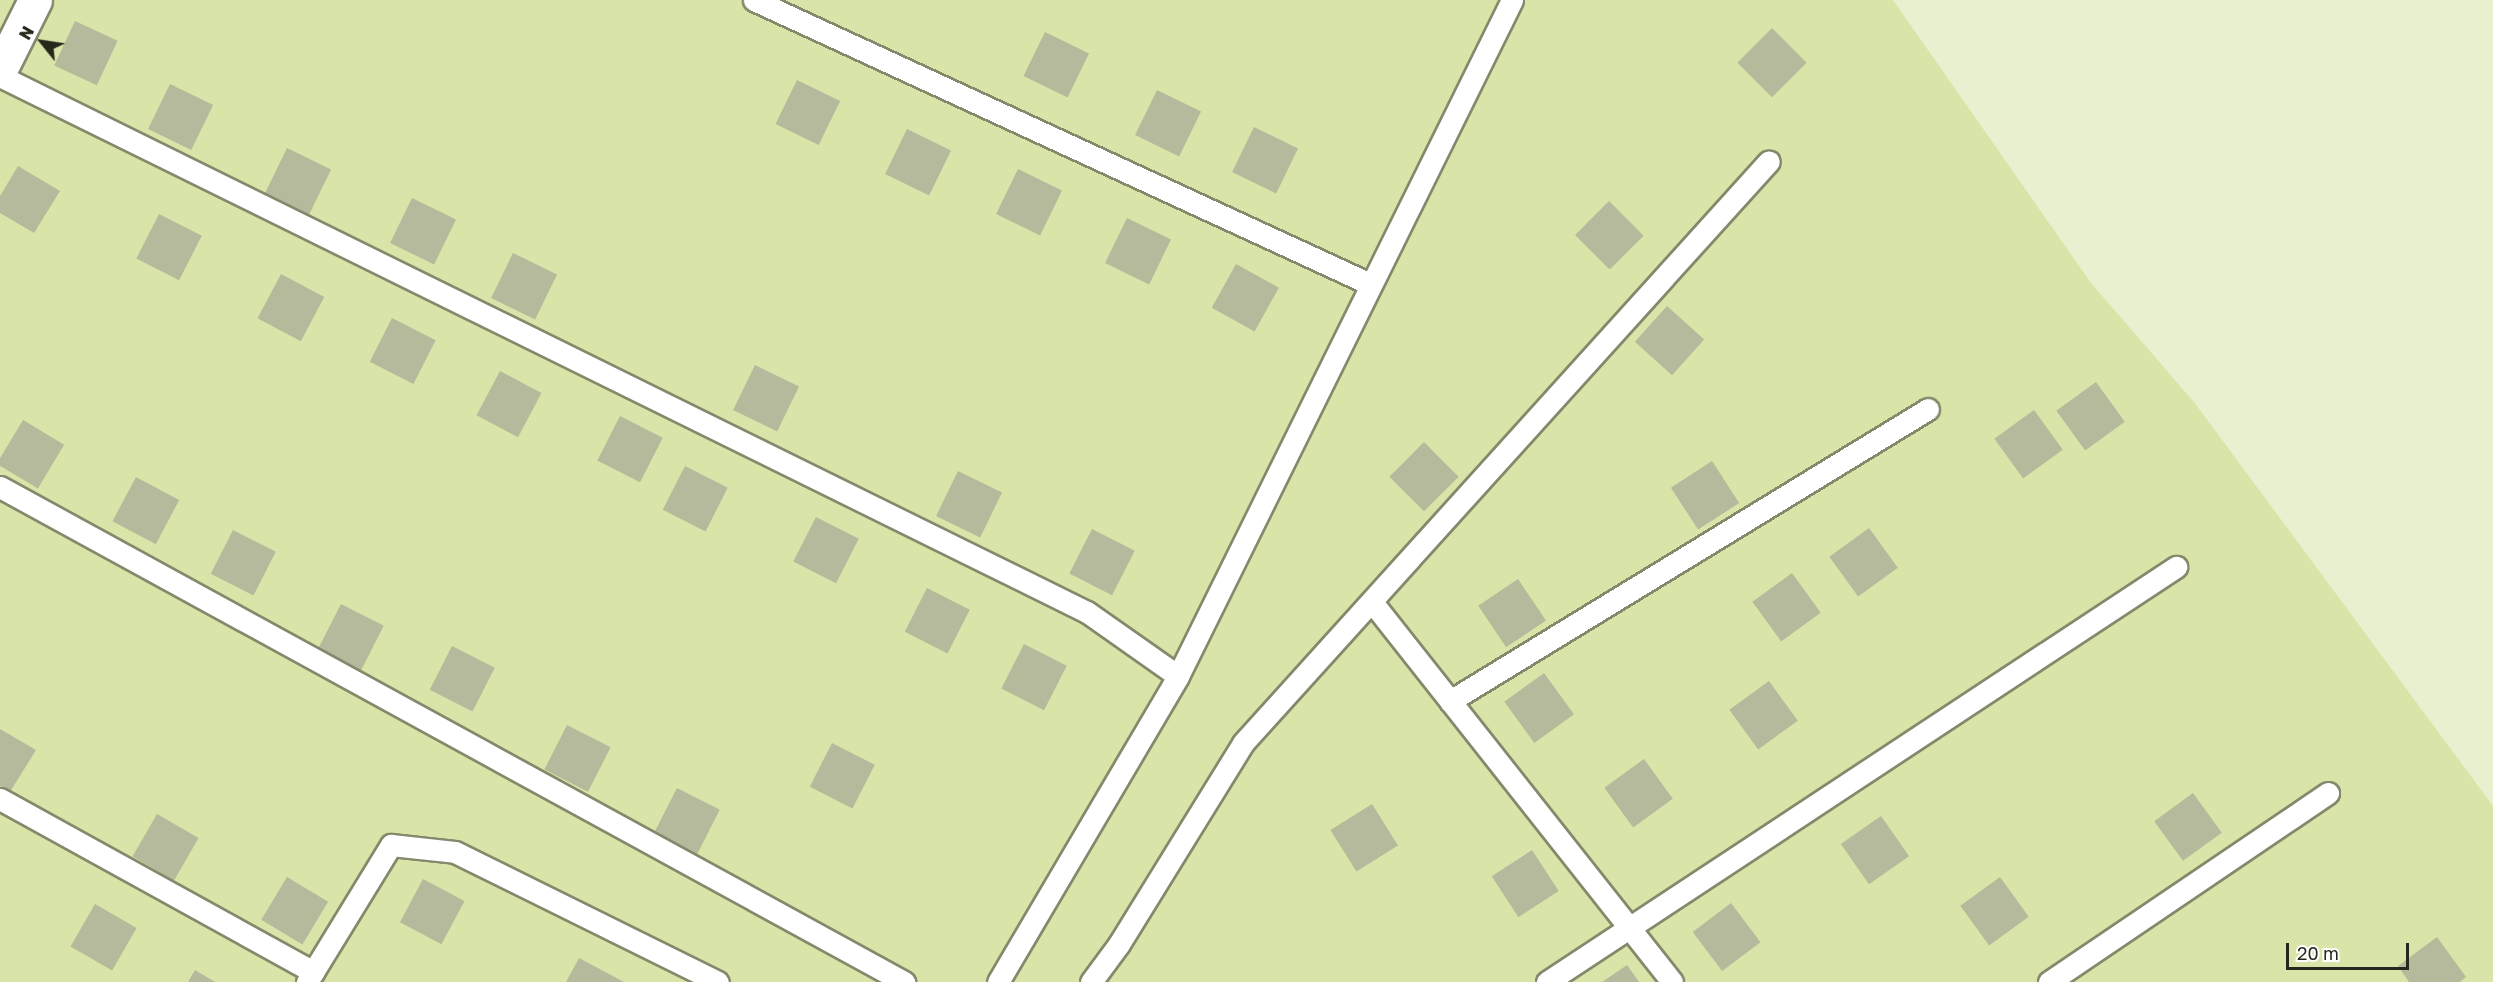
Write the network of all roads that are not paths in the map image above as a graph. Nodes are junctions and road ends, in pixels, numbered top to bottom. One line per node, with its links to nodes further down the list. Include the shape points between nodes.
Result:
1 (35, 0): 4 (street)
2 (754, 0): 7 (lane)
3 (1512, 0): 7 (lane)
4 (0, 70)
5 (0, 76): 12 (lane, via 1087,612)
6 (1769, 161): 11 (lane)
7 (1368, 283): 12 (lane)
8 (1928, 409): 13 (lane)
9 (0, 487): 19 (lane)
10 (2176, 567): 16 (lane)
11 (1372, 602): 13 (lane); 21 (lane, via 1243,743 1119,944)
12 (1178, 676): 20 (lane)
13 (1450, 701): 16 (lane)
14 (2328, 793): 24 (lane)
15 (0, 799): 17 (lane)
16 (1627, 925): 22 (lane); 23 (lane)
17 (310, 977): 18 (lane, via 391,845 455,852)
18 (718, 982)
19 (904, 982)
20 (998, 982)
21 (1091, 982)
22 (1547, 982)
23 (1672, 982)
24 (2049, 982)

